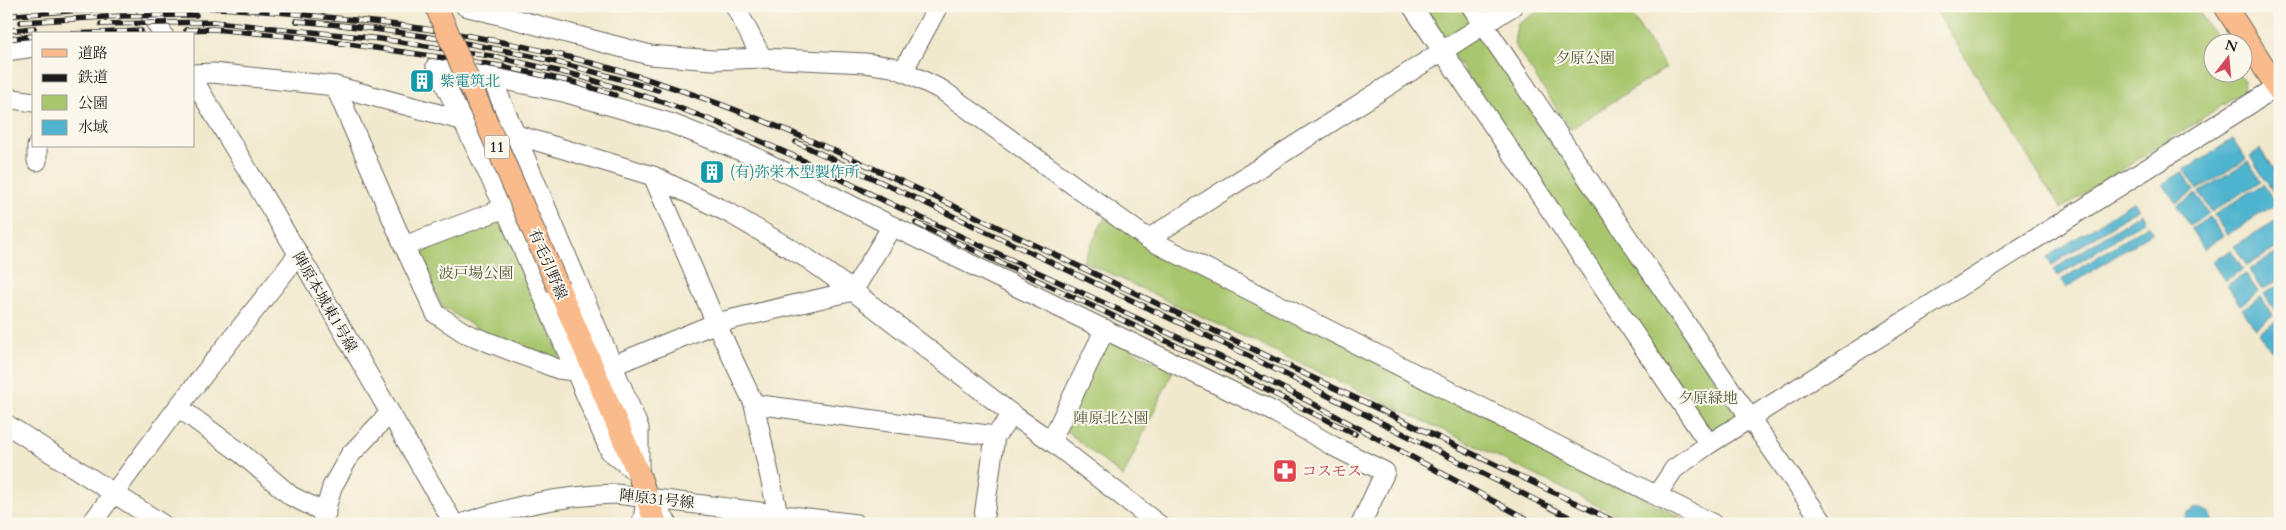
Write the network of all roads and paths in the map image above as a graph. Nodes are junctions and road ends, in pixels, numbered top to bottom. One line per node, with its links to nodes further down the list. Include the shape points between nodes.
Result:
1 (145, 6): 12 (street)
2 (436, 6): 50 (main road, 有毛引野線 / 11, bridge)
3 (465, 6): 17 (street, via 650,55 713,60)
4 (735, 6): 17 (street)
5 (938, 6): 19 (street)
6 (1412, 6): 16 (street)
7 (1471, 6): 11 (street)
8 (1513, 6): 11 (street)
9 (2214, 6): 13 (main road)
10 (2225, 6): 24 (main road)
11 (1484, 25): 16 (street); 45 (street)
12 (162, 32)
13 (2231, 32)
14 (32, 47): 15 (street)
15 (6, 51)
16 (1443, 52): 33 (street); 49 (street)
17 (762, 58): 19 (street, via 865,63)
18 (2254, 66): 24 (main road)
19 (903, 71): 33 (street, via 942,90)
20 (195, 74): 23 (street)
21 (492, 79): 28 (street, via 436,66); 29 (street); 32 (street, via 563,92 670,123 751,155)
22 (195, 85): 27 (street, 陣原本城東1号線)
23 (335, 86): 28 (street); 34 (street)
24 (2276, 95): 45 (street)
25 (6, 98): 26 (street)
26 (32, 102)
27 (201, 106): 35 (street, 陣原本城東1号線)
28 (462, 121): 29 (street); 31 (street)
29 (517, 135): 30 (street); 39 (street)
30 (653, 176): 36 (street, via 731,214); 37 (street)
31 (505, 208): 34 (street); 40 (street)
32 (892, 226): 36 (street); 38 (street)
33 (1148, 239): 53 (street)
34 (404, 246): 40 (street, via 436,314 465,333 558,369)
35 (298, 255): 42 (street); 43 (street, 陣原本城東1号線)
36 (853, 291): 37 (street); 44 (street)
37 (716, 323): 39 (street); 41 (street)
38 (1105, 329): 48 (street); 66 (street, via 1276,413 1385,472)
39 (614, 365): 50 (street, via 639,428)
40 (574, 371): 50 (street, via 610,451)
41 (754, 404): 47 (street); 55 (street)
42 (178, 407): 51 (street); 54 (street)
43 (389, 414): 54 (street, via 350,455 332,487); 58 (street, 陣原本城東1号線)
44 (1013, 415): 47 (street); 48 (street)
45 (1750, 418): 49 (street); 68 (street)
46 (6, 424): 51 (street)
47 (995, 436): 64 (street)
48 (1051, 441): 65 (street)
49 (1709, 444): 53 (street, via 1674,469)
50 (639, 475): 52 (main road, 有毛引野線 / 11)
51 (114, 492): 56 (street); 57 (street)
52 (647, 496): 55 (street, 陣原31号線); 59 (street, 陣原31号線, via 576,495 542,500); 60 (street); 61 (main road, 有毛引野線 / 11); 62 (street)
53 (1656, 496): 67 (street)
54 (324, 518)
55 (779, 518): 63 (street, 陣原31号線)
56 (91, 524)
57 (162, 524)
58 (454, 524)
59 (461, 524)
60 (642, 524)
61 (656, 524)
62 (668, 524)
63 (856, 524)
64 (983, 524)
65 (1158, 524)
66 (1361, 524)
67 (1713, 524)
68 (1824, 524)

